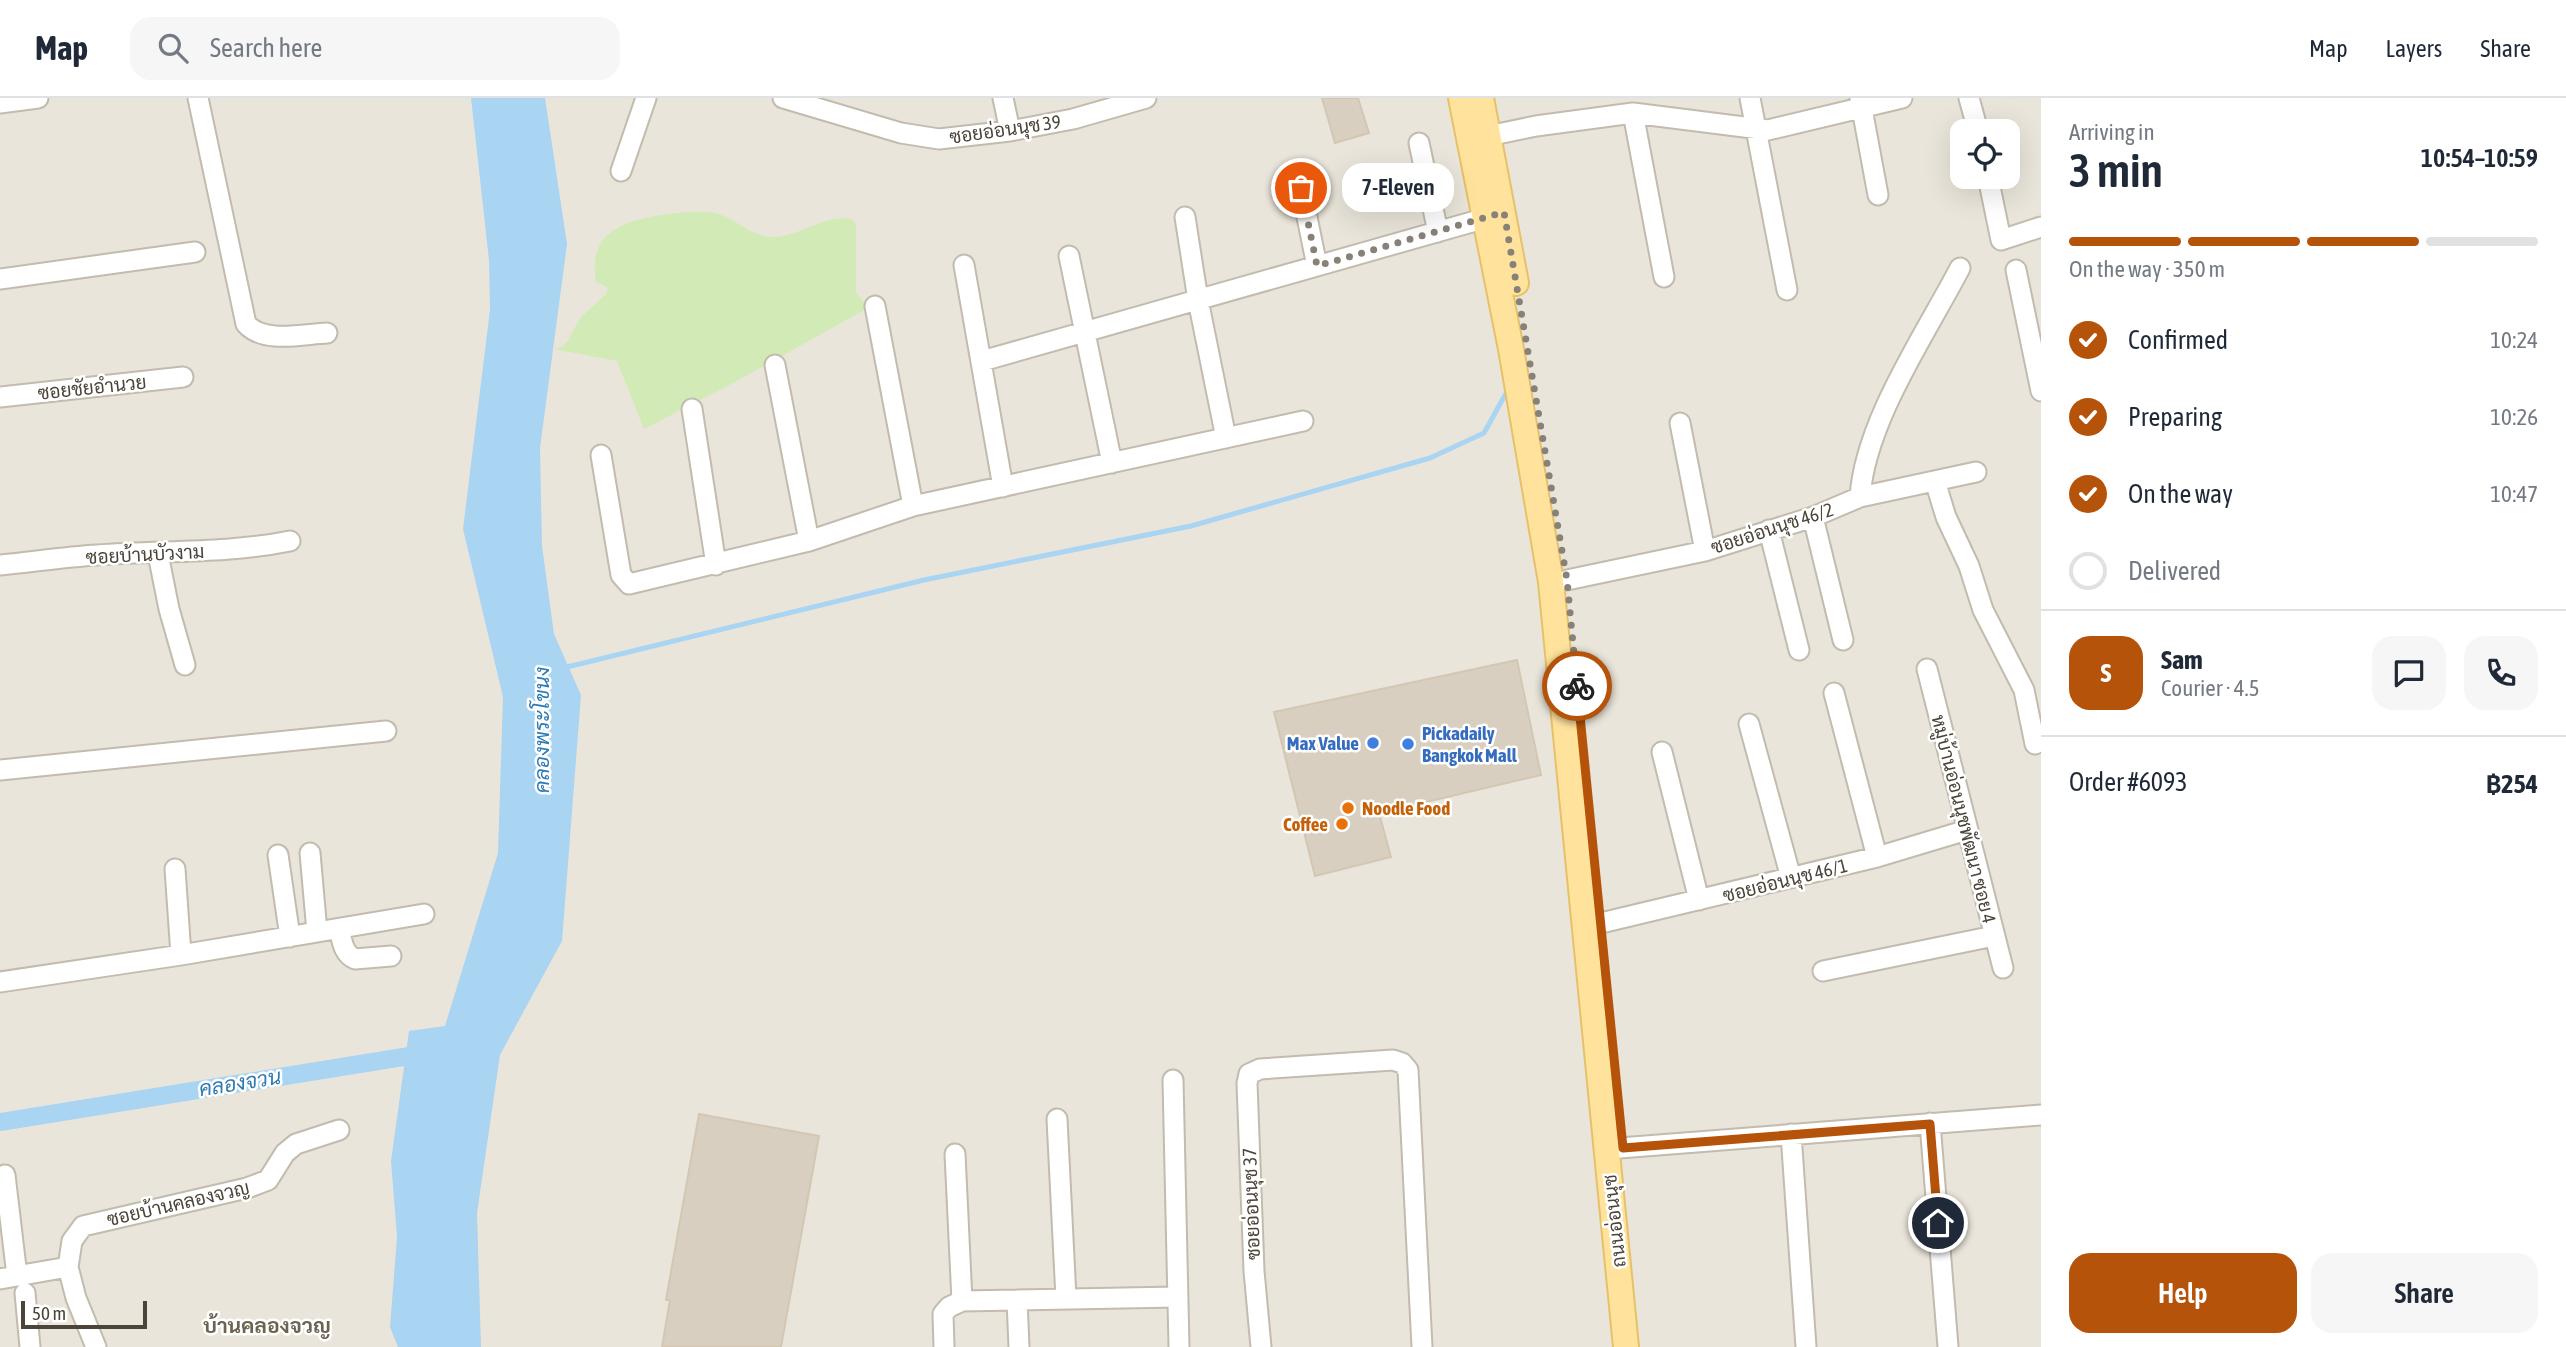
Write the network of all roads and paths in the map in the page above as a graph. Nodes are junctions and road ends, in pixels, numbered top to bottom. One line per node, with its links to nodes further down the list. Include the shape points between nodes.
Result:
1 (38, 98): 12 (street)
2 (198, 98): 40 (street, via 246,324 263,335)
3 (646, 98): 20 (street)
4 (783, 98): 17 (street, ซอยอ่อนนุช 39, via 939,139)
5 (1003, 98): 17 (street)
6 (1146, 98): 17 (street, ซอยอ่อนนุช 39)
7 (1461, 98): 18 (main road, ถนนอ่อนนุช)
8 (1480, 98): 18 (main road, ถนนอ่อนนุช)
9 (1749, 98): 16 (street)
10 (1902, 98): 13 (street)
11 (1969, 98): 15 (street)
12 (0, 103)
13 (1861, 104): 16 (street, via 1768,130); 23 (street)
14 (1633, 113): 16 (street); 18 (street); 34 (street)
15 (1975, 119)
16 (1755, 129): 36 (street)
17 (1010, 131)
18 (1479, 138): 24 (main road, ถนนอ่อนนุช)
19 (1419, 143): 27 (street)
20 (621, 170)
21 (1301, 188): 31 (street)
22 (1990, 189): 26 (street, via 2001,240)
23 (1878, 195)
24 (1495, 215): 27 (street); 65 (main road, ถนนอ่อนนุช, via 1511,349)
25 (1185, 217): 37 (street)
26 (2041, 227)
27 (1438, 232): 31 (street)
28 (195, 252): 35 (street)
29 (1069, 256): 39 (street)
30 (964, 265): 41 (street)
31 (1317, 266): 37 (street)
32 (1961, 268): 55 (street, via 1914,350 1875,434 1862,472)
33 (2017, 270): 44 (street)
34 (1664, 276)
35 (0, 279)
36 (1787, 290)
37 (1198, 300): 39 (street); 49 (street)
38 (875, 306): 56 (street)
39 (1086, 331): 41 (street); 51 (street)
40 (327, 333)
41 (982, 361): 54 (street)
42 (775, 365): 60 (street)
43 (183, 377): 45 (street, ซอยชัยอำนวย)
44 (2041, 391)
45 (0, 397)
46 (692, 410): 64 (street)
47 (1303, 421): 49 (street)
48 (1680, 423): 61 (street)
49 (1226, 438): 51 (street)
50 (601, 455): 64 (street, via 624,580 637,583)
51 (1112, 463): 54 (street)
52 (1976, 472): 53 (street, ซอยอ่อนนุช 46/2)
53 (1935, 481): 55 (street, ซอยอ่อนนุช 46/2); 73 (street, via 1983,610 2024,690)
54 (1003, 487): 56 (street)
55 (1860, 497): 57 (street, ซอยอ่อนนุช 46/2)
56 (913, 506): 60 (street)
57 (1813, 517): 58 (street, ซอยอ่อนนุช 46/2); 66 (street)
58 (1769, 530): 61 (street, ซอยอ่อนนุช 46/2); 67 (street)
59 (290, 541): 62 (street, ซอยบ้านบัวงาม)
60 (810, 541): 64 (street)
61 (1705, 551): 65 (street, ซอยอ่อนนุช 46/2)
62 (158, 554): 63 (street, ซอยบ้านบัวงาม); 68 (street)
63 (0, 565)
64 (716, 565)
65 (1559, 581): 84 (main road, ถนนอ่อนนุช)
66 (1843, 640)
67 (1799, 650)
68 (185, 665)
69 (1927, 669): 76 (street, หมู่บ้านอ่อนนุชพัฒนา ซอย 4)
70 (1834, 693): 79 (street)
71 (1749, 724): 81 (street)
72 (386, 731): 75 (street)
73 (2035, 744)
74 (1662, 752): 82 (street)
75 (0, 770)
76 (1967, 830): 79 (street, ซอยอ่อนนุช 46/1); 87 (street, หมู่บ้านอ่อนนุชพัฒนา ซอย 4)
77 (310, 853): 86 (street)
78 (278, 855): 88 (street)
79 (1877, 857): 81 (street, ซอยอ่อนนุช 46/1)
80 (175, 869): 89 (street)
81 (1791, 878): 82 (street, ซอยอ่อนนุช 46/1)
82 (1699, 900): 84 (street, ซอยอ่อนนุช 46/1)
83 (424, 914): 85 (street)
84 (1593, 924): 100 (main road, ถนนอ่อนนุช)
85 (339, 929): 86 (street); 90 (street, via 350,957)
86 (317, 932): 88 (street)
87 (1994, 936): 91 (street, หมู่บ้านอ่อนนุชพัฒนา ซอย 4); 92 (street)
88 (290, 937): 89 (street)
89 (181, 955): 93 (street)
90 (391, 956)
91 (2003, 968)
92 (1823, 971)
93 (0, 982)
94 (1173, 1080): 105 (street)
95 (2041, 1115): 97 (street)
96 (1057, 1119): 106 (street)
97 (1930, 1124): 99 (street); 119 (street)
98 (339, 1130): 103 (street, ซอยบ้านคลองจวญ, via 296,1144 268,1180 247,1188 83,1226 72,1241)
99 (1791, 1134): 100 (street); 118 (street)
100 (1615, 1148): 116 (main road, ถนนอ่อนนุช); 117 (main road, ถนนอ่อนนุช)
101 (955, 1154): 108 (street)
102 (5, 1175): 104 (street)
103 (68, 1267): 104 (street); 110 (street)
104 (14, 1283): 109 (street)
105 (1177, 1297): 106 (street); 113 (street)
106 (1066, 1298): 107 (street)
107 (1017, 1300): 108 (street); 112 (street)
108 (962, 1301): 111 (street, via 943,1314)
109 (30, 1347)
110 (96, 1347)
111 (944, 1347)
112 (1019, 1347)
113 (1179, 1347)
114 (1261, 1347): 115 (street, ซอยอ่อนนุช 37, via 1254,1271 1249,1074 1260,1069 1392,1060 1408,1070)
115 (1422, 1347)
116 (1626, 1347)
117 (1643, 1347)
118 (1806, 1347)
119 (1948, 1347)

